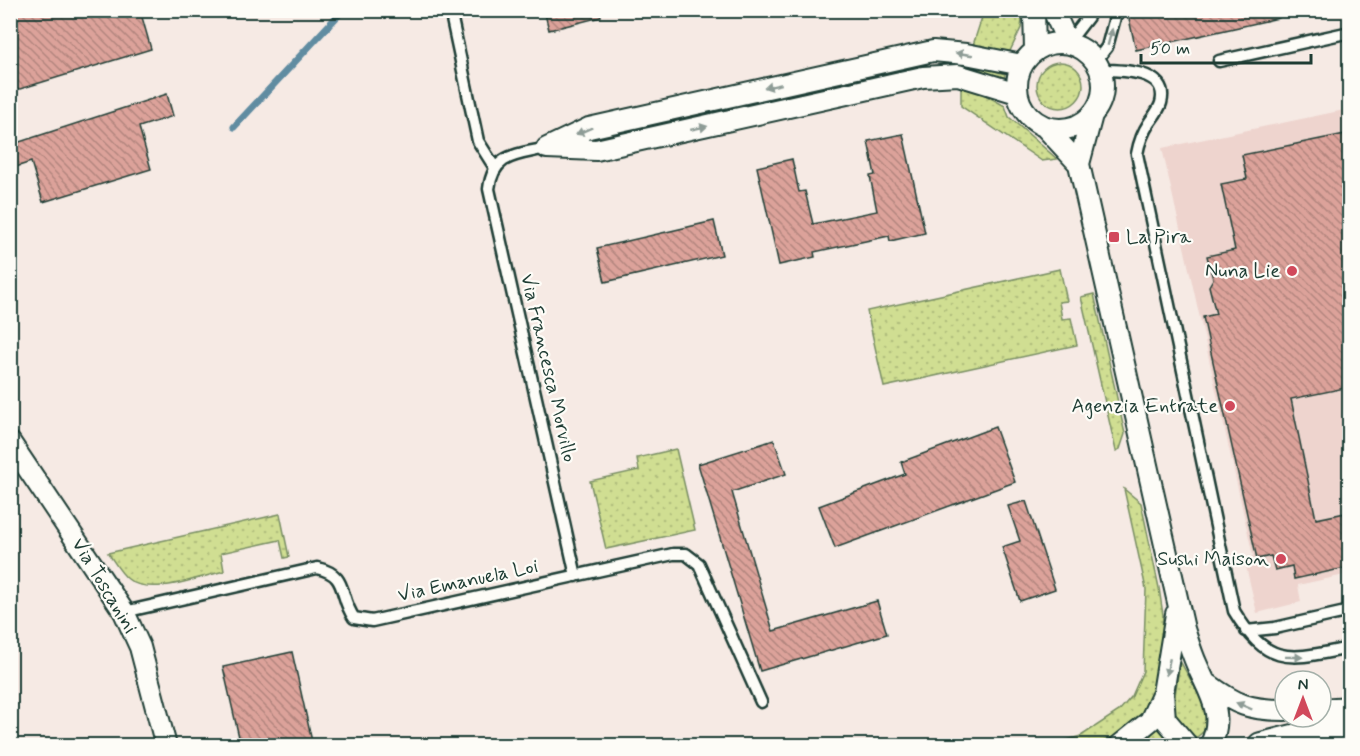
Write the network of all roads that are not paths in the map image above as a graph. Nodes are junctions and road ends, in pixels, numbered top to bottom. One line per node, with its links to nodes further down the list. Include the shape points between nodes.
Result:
1 (450, 10): 21 (lane, via 478,141)
2 (1034, 10): 8 (street)
3 (1117, 10): 11 (lane, one-way to 3)
4 (1089, 14): 5 (lane, via 1067,23); 7 (lane)
5 (1055, 15): 7 (street)
6 (1350, 32): 9 (lane)
7 (1068, 43): 8 (street); 11 (street, via 1082,48)
8 (1035, 50): 10 (street)
9 (1219, 61)
10 (1022, 65): 12 (street, one-way to 12, via 933,51); 13 (street)
11 (1099, 65): 16 (street, via 1104,89); 27 (lane, via 1142,73 1155,81 1162,93 1161,105 1147,125 1137,154 1234,611)
12 (805, 79): 14 (street, one-way to 14); 15 (street)
13 (1017, 93): 15 (street, via 958,75 923,77); 18 (street, via 1026,114)
14 (731, 95): 17 (street); 19 (street, one-way to 19, via 589,128)
15 (810, 104): 17 (street)
16 (1092, 115): 18 (street, via 1071,128); 20 (street)
17 (736, 120): 19 (street, one-way to 17, via 596,150)
18 (1045, 127): 20 (street)
19 (547, 148): 21 (lane, via 509,157)
20 (1079, 164): 24 (street)
21 (495, 168): 23 (lane, Via Francesca Morvillo, via 489,189)
22 (13, 450): 26 (street, Via Toscanini)
23 (576, 576): 26 (lane, Via Emanuela Loi, via 372,621 354,618 346,606 340,582 331,571 317,568); 31 (lane, Via Emanuela Loi, via 686,554 699,564)
24 (1177, 599): 29 (street, via 1197,666); 30 (street, one-way to 30)
25 (1350, 611): 27 (lane)
26 (124, 612): 36 (street, Via Toscanini, via 140,647)
27 (1246, 631): 28 (lane, one-way to 28, via 1262,648 1283,656 1300,658)
28 (1350, 648)
29 (1208, 684): 34 (street, one-way to 29, via 1252,710); 39 (street, via 1217,707 1218,723)
30 (1163, 693): 37 (street, via 1150,721); 38 (street, via 1165,719)
31 (761, 702)
32 (1350, 707): 33 (street)
33 (1333, 708)
34 (1273, 710)
35 (1350, 724): 40 (street)
36 (166, 746)
37 (1119, 746)
38 (1188, 746)
39 (1210, 746)
40 (1261, 746)

